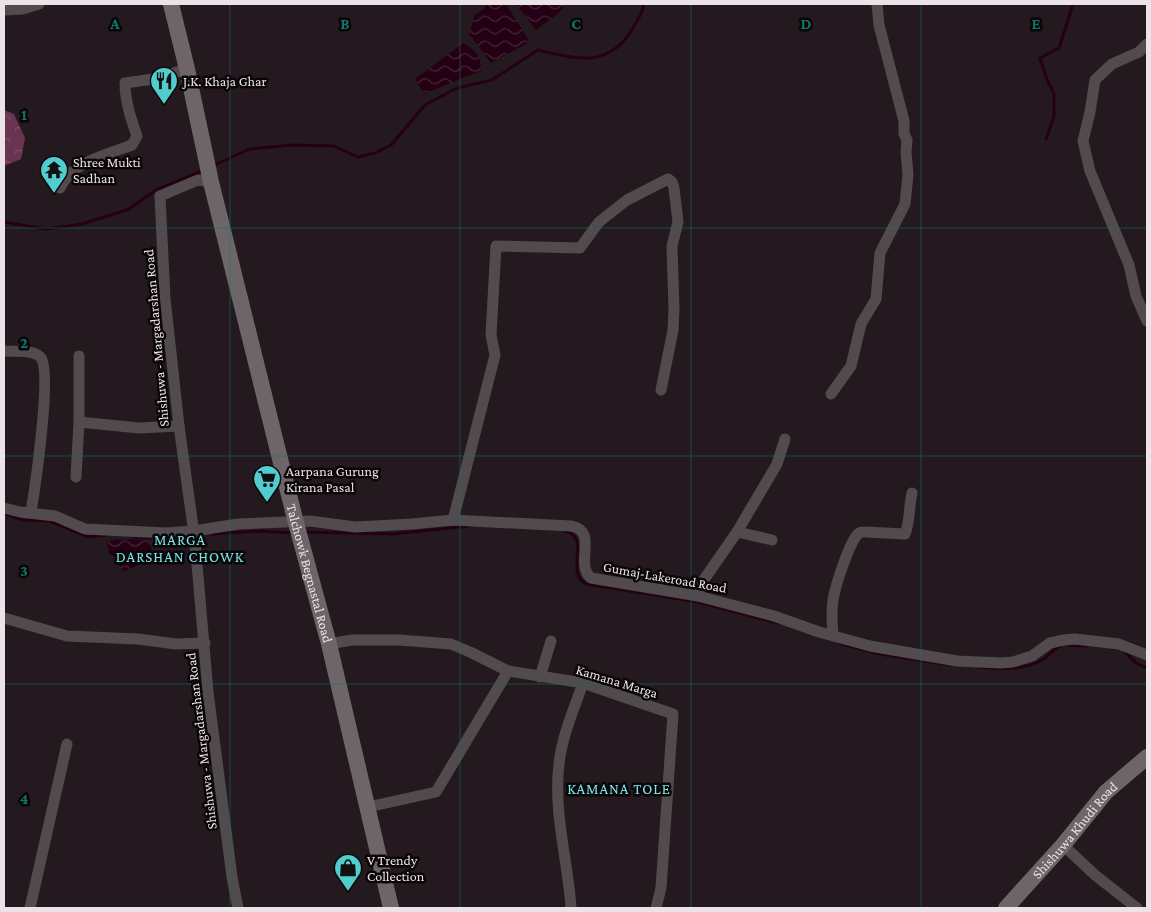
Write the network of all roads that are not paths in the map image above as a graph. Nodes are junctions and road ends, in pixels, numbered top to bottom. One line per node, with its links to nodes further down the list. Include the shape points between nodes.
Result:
1 (39, 4): 4 (street)
2 (171, 4): 6 (main road)
3 (877, 4): 13 (street, via 879,25 907,140 905,204 880,253 876,299 861,324 851,366)
4 (4, 10)
5 (1147, 44): 9 (street, via 1139,52 1112,64 1095,80 1083,141 1090,171 1129,265 1136,296)
6 (187, 69): 7 (main road, Talchowk Begnastal Road); 8 (street, via 125,83 137,136 132,145 77,167)
7 (211, 182): 15 (street, Shishuwa - Margadarshan Road, via 198,180 160,196 165,298); 22 (main road, Talchowk Begnastal Road)
8 (60, 188)
9 (1147, 321)
10 (5, 351): 20 (street, via 36,353 42,359 45,374 40,450)
11 (79, 356): 14 (street)
12 (661, 390): 21 (street, via 673,330 672,246 678,222 674,188 668,179 634,196 599,222 580,248 496,246 491,335 495,355)
13 (831, 394)
14 (79, 422): 15 (street, via 139,428); 17 (street)
15 (179, 426): 24 (street, Shishuwa - Margadarshan Road)
16 (785, 439): 23 (street, via 777,464)
17 (76, 477)
18 (912, 493): 28 (street, via 905,534 860,532 856,536 834,599)
19 (4, 508): 20 (street, Gumaj-Lakeroad Road)
20 (31, 512): 24 (street, Gumaj-Lakeroad Road, via 55,516 85,529)
21 (454, 520): 22 (street, Gumaj-Lakeroad Road, via 355,527 310,521); 26 (street, Gumaj-Lakeroad Road, via 578,527 585,537 584,569 591,578)
22 (296, 523): 24 (street, Gumaj-Lakeroad Road, via 238,524); 31 (main road, Talchowk Begnastal Road)
23 (737, 532): 25 (street); 26 (street, via 703,582)
24 (194, 536): 30 (street, Shishuwa - Margadarshan Road)
25 (772, 540)
26 (698, 596): 28 (street, Gumaj-Lakeroad Road)
27 (4, 618): 30 (street, via 67,636)
28 (833, 635): 32 (street, Gumaj-Lakeroad Road, via 870,646 957,661 1013,662 1032,656 1050,643 1075,639 1119,644)
29 (551, 642): 34 (street)
30 (204, 643): 41 (street, Shishuwa - Margadarshan Road)
31 (329, 644): 33 (street, Kamana Marga, via 352,640 399,640 451,644); 38 (main road, Talchowk Begnastal Road)
32 (1147, 655)
33 (508, 671): 34 (street, Kamana Marga); 38 (street, via 436,792)
34 (540, 677): 35 (street, Kamana Marga)
35 (583, 683): 43 (street, via 559,763 558,796); 44 (street, Kamana Marga, via 672,714 661,888)
36 (66, 744): 40 (street)
37 (1147, 756): 39 (main road, Shishuwa Khudi Road, via 1106,792)
38 (368, 808): 42 (main road, Talchowk Begnastal Road)
39 (1063, 844): 45 (main road, Shishuwa Khudi Road); 46 (street, via 1095,875)
40 (30, 908)
41 (238, 908)
42 (392, 908)
43 (571, 908)
44 (656, 908)
45 (1006, 908)
46 (1137, 908)

